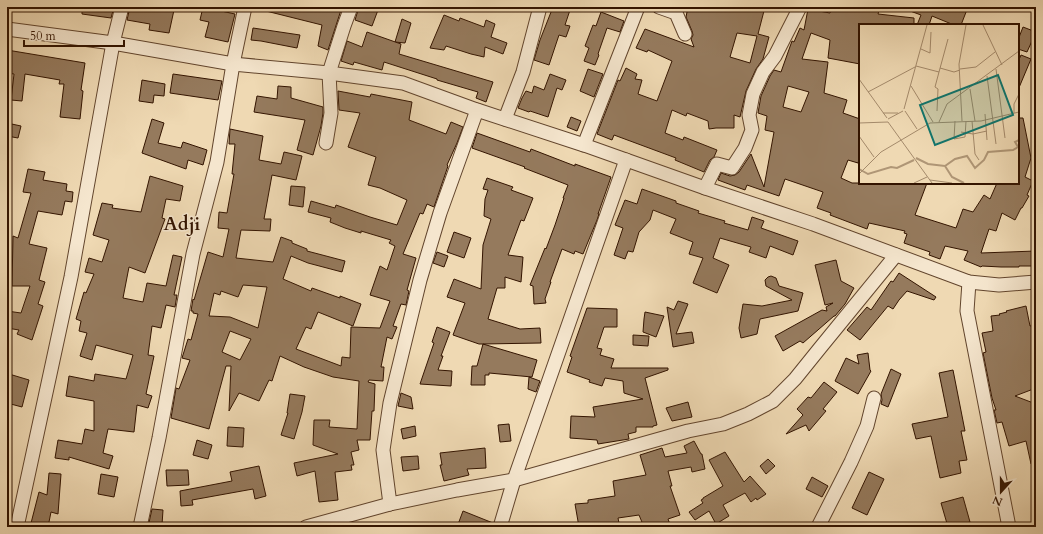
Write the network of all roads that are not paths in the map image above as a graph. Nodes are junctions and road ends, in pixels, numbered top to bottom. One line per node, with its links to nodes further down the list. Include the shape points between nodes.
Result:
1 (122, 7): 10 (street)
2 (246, 7): 11 (street)
3 (351, 7): 12 (street)
4 (540, 7): 14 (street, via 523,72)
5 (638, 7): 16 (street)
6 (659, 7): 9 (street, via 676,13)
7 (800, 7): 18 (street, via 753,94 749,115 752,130 745,148 732,168 717,164)
8 (7, 29): 10 (street)
9 (685, 34)
10 (113, 43): 11 (street); 25 (street, via 72,278)
11 (233, 64): 12 (street); 26 (street, via 217,162 193,254)
12 (329, 73): 13 (street, via 403,83); 15 (street, via 331,113)
13 (477, 110): 14 (street); 24 (street, via 440,213 420,280 390,403 383,450)
14 (505, 119): 16 (street)
15 (326, 143)
16 (584, 145): 17 (street)
17 (626, 160): 18 (street); 23 (street)
18 (705, 188): 19 (street, via 813,224)
19 (896, 256): 20 (street); 23 (street, via 795,380 772,401 723,424 688,431)
20 (969, 282): 21 (street, via 998,285); 30 (street, via 967,311)
21 (1036, 282)
22 (874, 398): 29 (street, via 867,426)
23 (514, 480): 24 (street); 28 (street)
24 (390, 504): 27 (street)
25 (17, 527)
26 (140, 527)
27 (306, 527)
28 (500, 527)
29 (818, 527)
30 (1009, 527)

